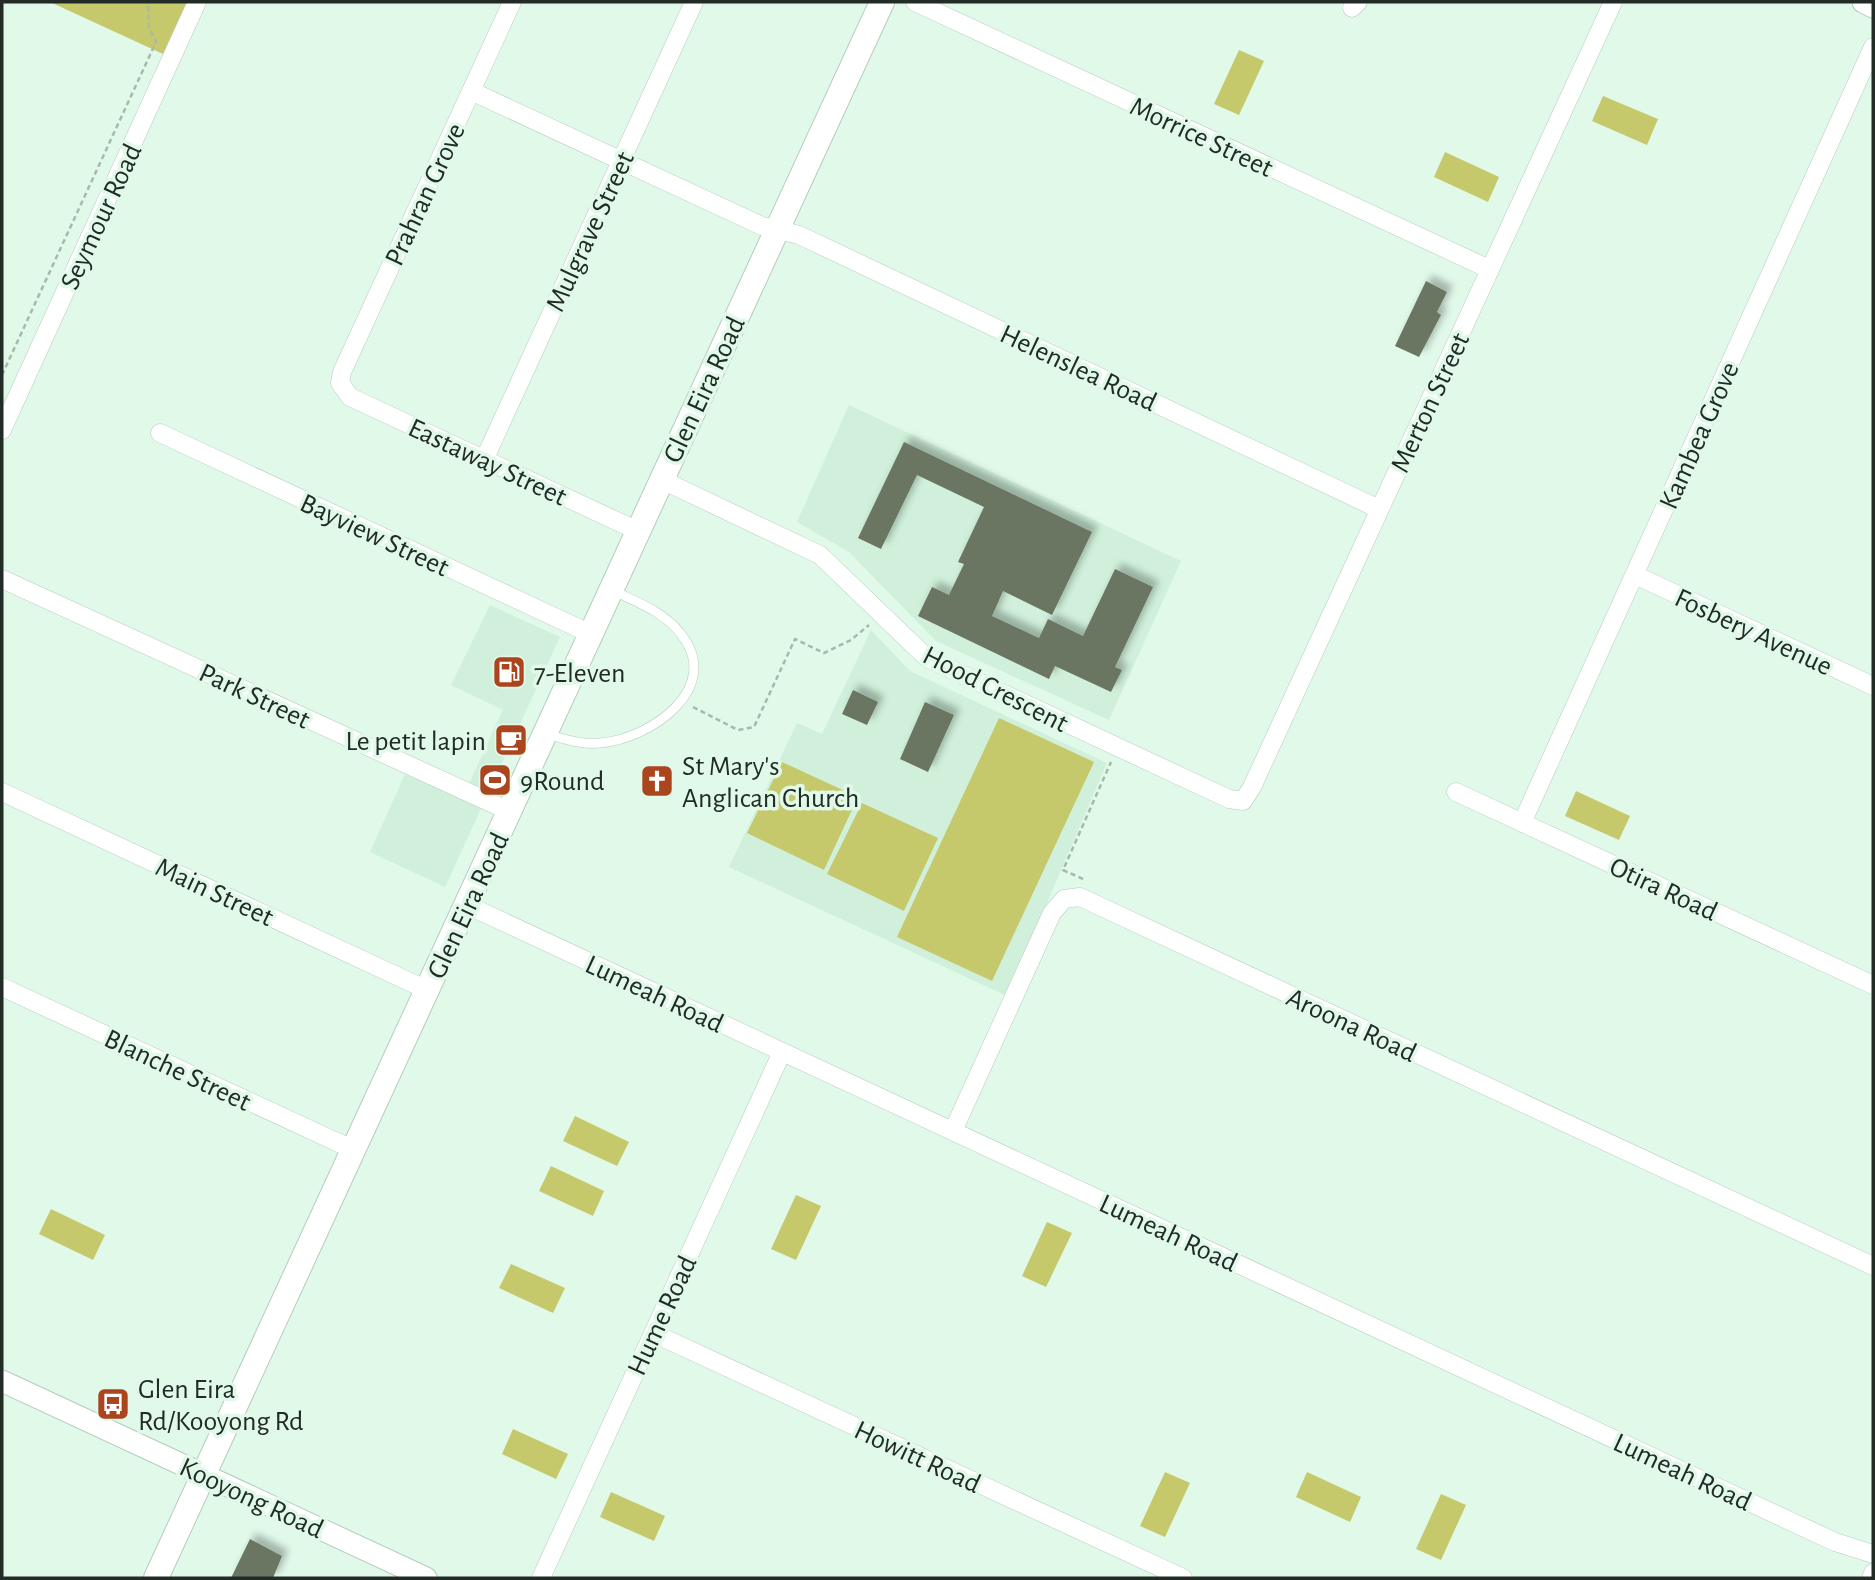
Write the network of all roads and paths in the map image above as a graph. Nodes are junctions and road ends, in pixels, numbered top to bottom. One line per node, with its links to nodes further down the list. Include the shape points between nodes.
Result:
1 (148, 2): 15 (path, via 149,28 156,42)
2 (197, 2): 17 (street, Seymour Road)
3 (512, 2): 11 (street, Prahran Grove)
4 (694, 2): 12 (street, Mulgrave Street)
5 (882, 2): 13 (main road, Glen Eira Road)
6 (915, 2): 14 (street, Morrice Street)
7 (1614, 2): 14 (street, Merton Street)
8 (1863, 2): 9 (street)
9 (1873, 6)
10 (1873, 47): 23 (street, Kambea Grove)
11 (471, 91): 12 (street, Helenslea Road); 16 (street, Prahran Grove, via 342,372)
12 (621, 161): 13 (street, Helenslea Road); 19 (street, Mulgrave Street)
13 (777, 229): 20 (main road, Glen Eira Road); 21 (street, Helenslea Road, via 799,235)
14 (1489, 269): 21 (street, Merton Street)
15 (2, 374)
16 (341, 387): 19 (street, Eastaway Street, via 350,397)
17 (2, 430)
18 (160, 433): 27 (street, Bayview Street)
19 (484, 460): 22 (street, Eastaway Street)
20 (662, 480): 22 (main road, Glen Eira Road); 26 (street, Hood Crescent, via 820,555)
21 (1379, 509): 34 (street, Merton Street)
22 (638, 531): 25 (main road, Glen Eira Road)
23 (1634, 575): 28 (street, Fosbery Avenue); 36 (street, Kambea Grove)
24 (2, 579): 35 (street, Park Street)
25 (611, 590): 27 (main road, Glen Eira Road); 29 (lane, via 657,612 688,644 693,677)
26 (883, 614): 29 (path, via 851,640 824,653 795,639 754,727 738,730); 31 (street, Hood Crescent, via 927,658)
27 (591, 634): 30 (main road, Glen Eira Road)
28 (1873, 686)
29 (682, 701): 30 (lane, via 645,729 614,740 584,743)
30 (545, 734): 35 (main road, Glen Eira Road)
31 (1118, 748): 34 (street, Hood Crescent, via 1228,799); 37 (path)
32 (2, 792): 41 (street, Main Street)
33 (1456, 792): 36 (street, Otira Road)
34 (1243, 801)
35 (509, 811): 38 (main road, Glen Eira Road)
36 (1522, 823): 39 (street, Otira Road)
37 (1063, 870)
38 (467, 905): 41 (main road, Glen Eira Road); 42 (street, Lumeah Road)
39 (1873, 985)
40 (2, 987): 44 (street, Blanche Street)
41 (427, 990): 44 (main road, Glen Eira Road)
42 (782, 1052): 43 (street, Lumeah Road); 46 (street, Hume Road)
43 (953, 1131): 45 (street, Aroona Road, via 1052,913 1064,899 1080,897); 49 (street, Lumeah Road, via 1835,1542)
44 (354, 1150): 48 (main road, Glen Eira Road)
45 (1873, 1266)
46 (653, 1333): 53 (street, Hume Road); 54 (street, Howitt Road)
47 (2, 1381): 48 (street, Kooyong Road)
48 (204, 1475): 51 (main road, Glen Eira Road); 52 (street, Kooyong Road)
49 (1873, 1554)
50 (1873, 1573): 55 (street)
51 (156, 1578)
52 (426, 1578)
53 (541, 1578)
54 (1183, 1578)
55 (1871, 1578)

